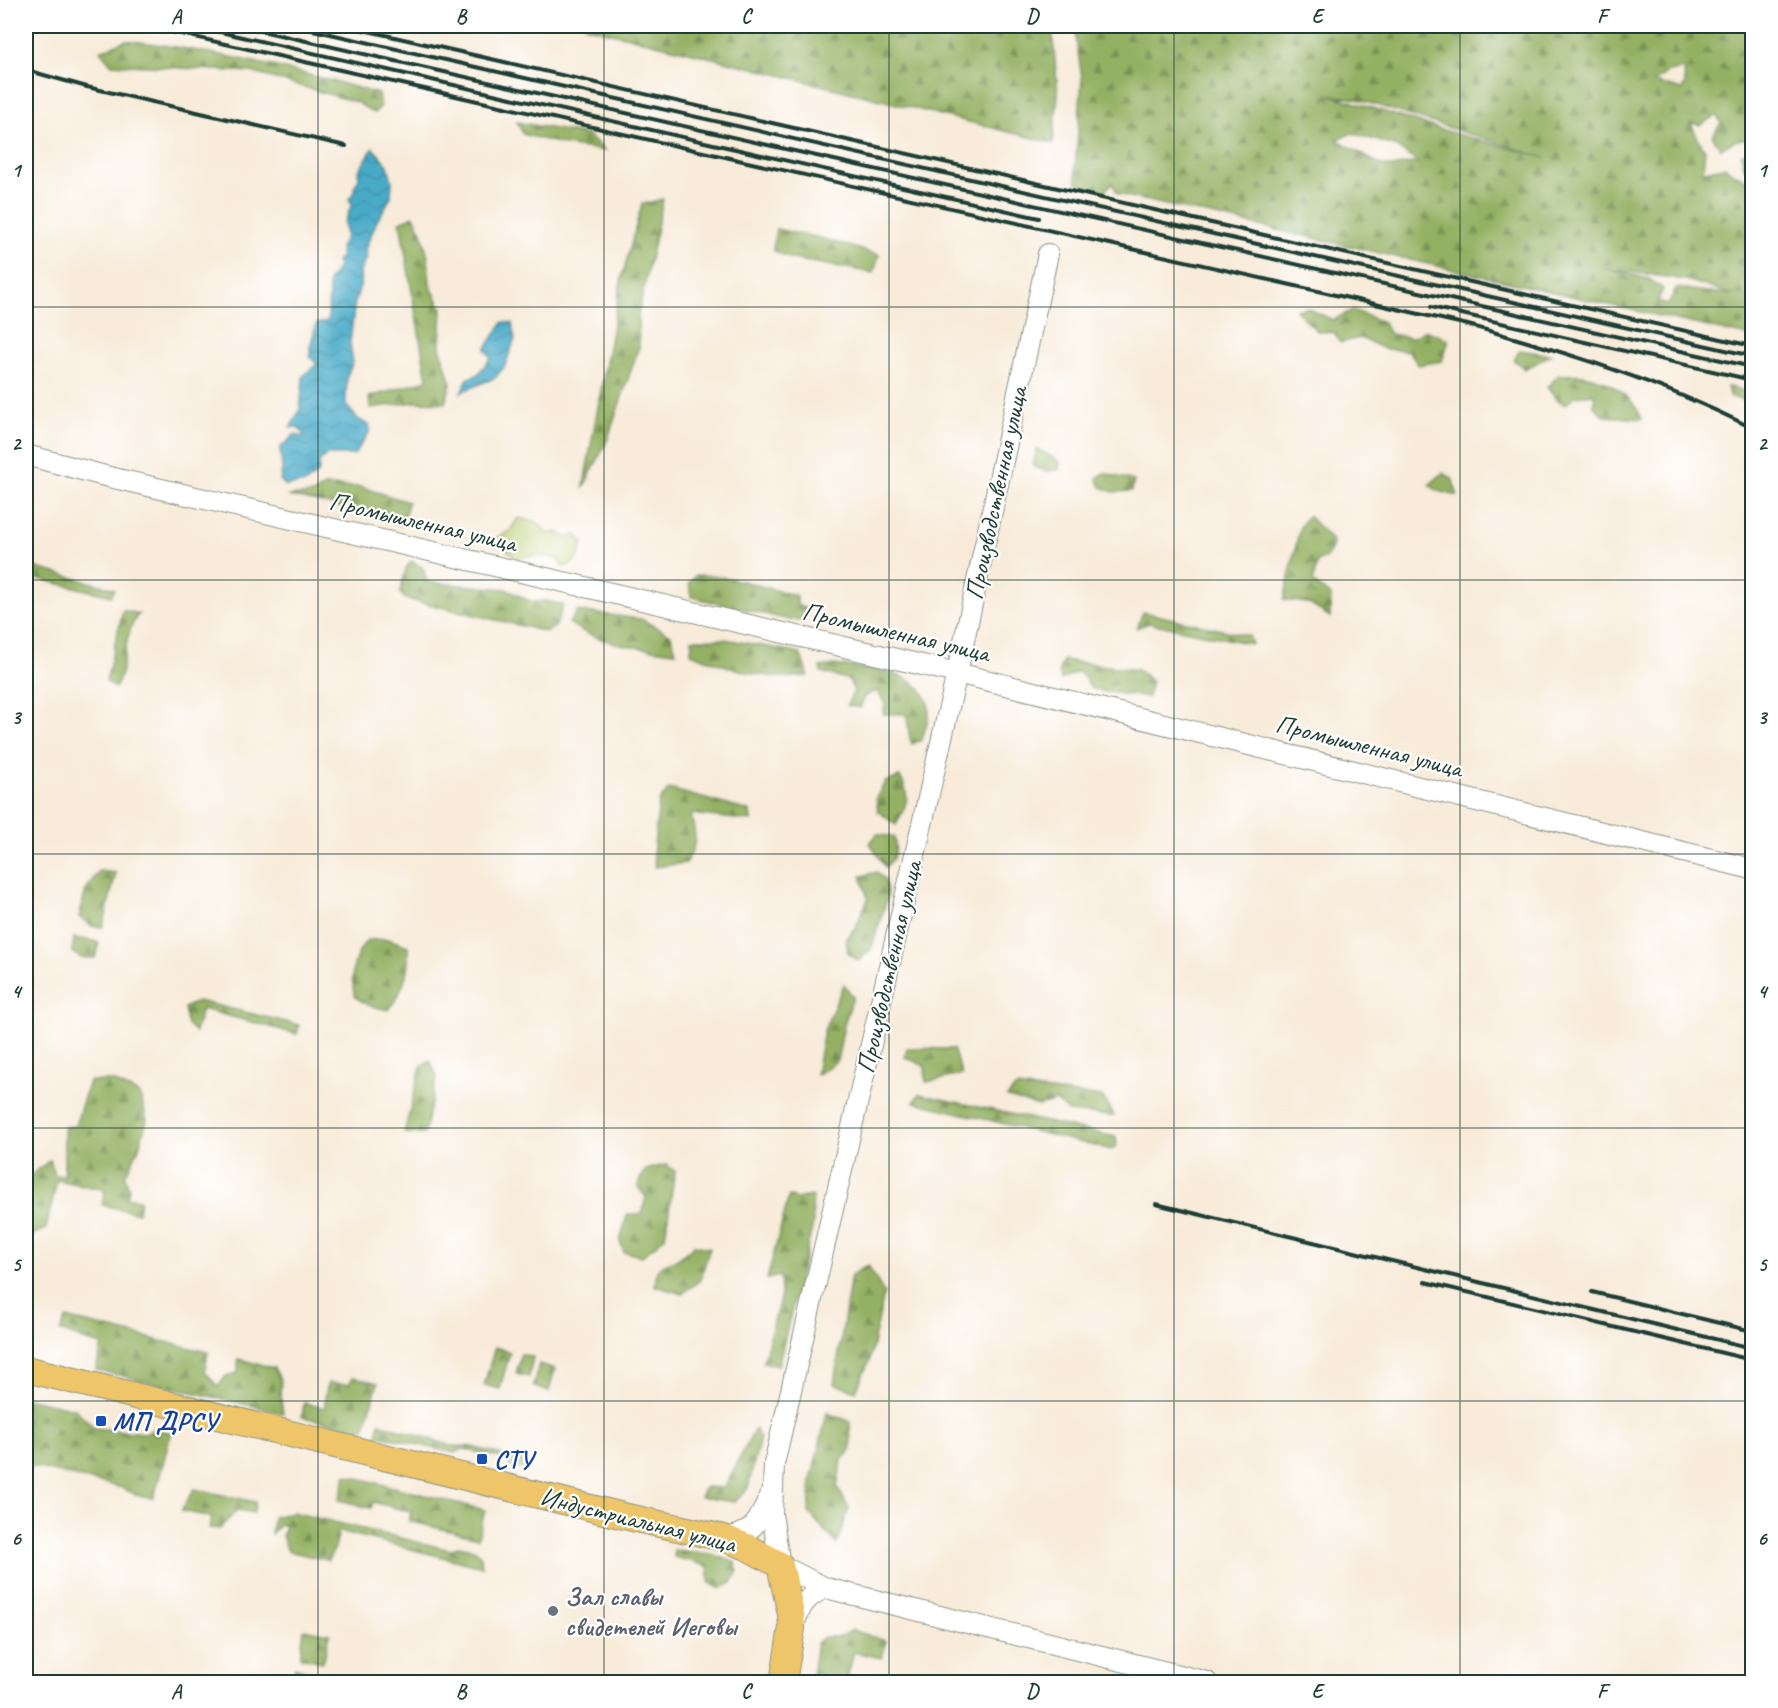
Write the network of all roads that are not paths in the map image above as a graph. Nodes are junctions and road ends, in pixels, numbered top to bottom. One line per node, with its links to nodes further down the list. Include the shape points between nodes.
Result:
1 (1048, 254): 3 (street, Производственная улица)
2 (26, 455): 3 (street, Промышленная улица)
3 (957, 674): 4 (street, Промышленная улица); 6 (street, Производственная улица)
4 (1752, 869)
5 (26, 1369): 7 (main road, Индустриальная улица)
6 (771, 1491): 7 (street, via 762,1516 752,1528 740,1536); 8 (street, Производственная улица)
7 (724, 1538): 8 (main road, Индустриальная улица)
8 (780, 1565): 9 (street, Индустриальная улица); 10 (main road, Производственная улица)
9 (826, 1588): 10 (street, via 800,1606); 12 (street, Индустриальная улица)
10 (792, 1628): 11 (main road, Производственная улица)
11 (783, 1683)
12 (1207, 1683)

